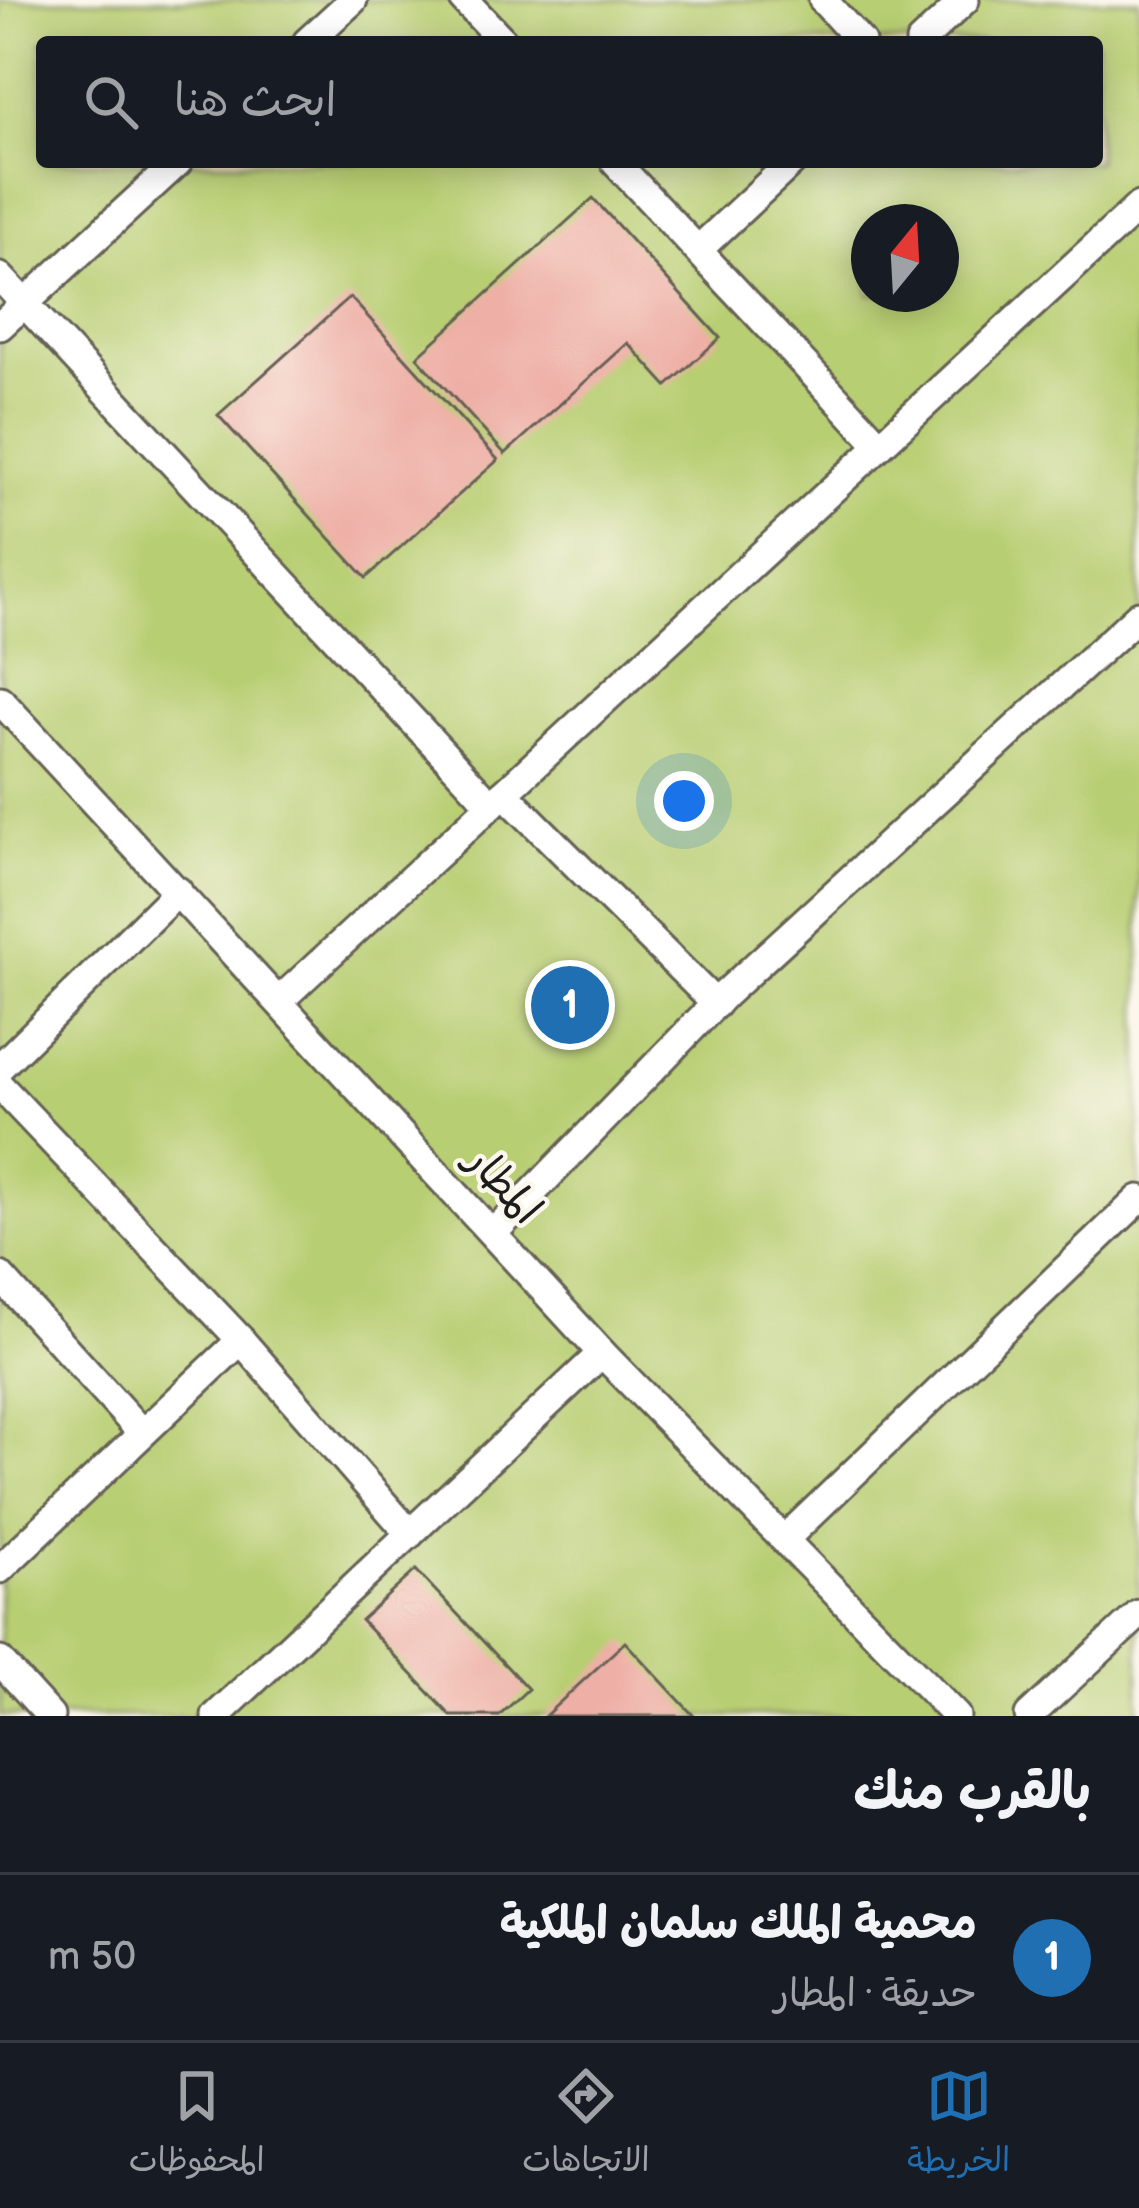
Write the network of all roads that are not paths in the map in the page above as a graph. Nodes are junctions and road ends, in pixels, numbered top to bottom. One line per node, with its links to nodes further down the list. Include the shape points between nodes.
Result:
1 (353, 0): 5 (street)
2 (464, 0): 6 (street)
3 (823, 0): 7 (street)
4 (965, 0): 8 (street)
5 (314, 36)
6 (498, 36)
7 (856, 36)
8 (926, 36)
9 (171, 168): 15 (street)
10 (622, 168): 13 (street)
11 (786, 168): 13 (street)
12 (1139, 206): 17 (street)
13 (698, 250): 17 (street)
14 (0, 278): 15 (street)
15 (24, 304): 16 (street); 20 (street)
16 (0, 326)
17 (880, 446): 20 (street)
18 (1139, 615): 23 (street)
19 (0, 701): 21 (street, المطار)
20 (498, 799): 22 (street); 23 (street)
21 (178, 891): 22 (street, المطار); 24 (street)
22 (280, 1000): 27 (street, المطار)
23 (716, 1004): 27 (street)
24 (0, 1067)
25 (0, 1086): 29 (street)
26 (1139, 1199): 33 (street)
27 (493, 1233): 30 (street, المطار)
28 (0, 1276): 31 (street)
29 (241, 1340): 31 (street); 32 (street)
30 (602, 1353): 32 (street); 33 (street, المطار)
31 (142, 1433): 34 (street)
32 (410, 1534): 38 (street)
33 (787, 1538): 39 (street, المطار)
34 (0, 1569)
35 (1139, 1614): 40 (street)
36 (0, 1661): 37 (street)
37 (50, 1716)
38 (216, 1716)
39 (956, 1716)
40 (1029, 1716)

